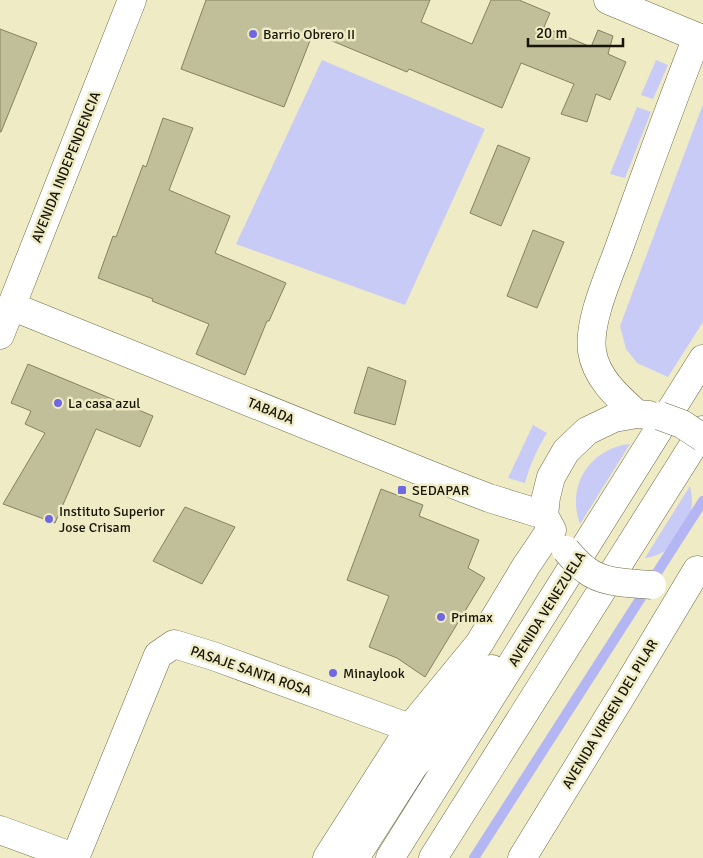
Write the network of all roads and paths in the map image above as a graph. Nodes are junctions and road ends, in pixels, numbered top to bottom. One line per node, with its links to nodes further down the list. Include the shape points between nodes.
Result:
1 (132, 0): 4 (main road, AVENIDA INDEPENDENCIA)
2 (608, 0): 3 (main road)
3 (700, 39): 7 (main road, via 642,183 592,330 592,352 602,377 615,394)
4 (6, 304): 5 (main road, AVENIDA INDEPENDENCIA); 10 (main road, TABADA, via 489,498)
5 (0, 335)
6 (703, 359): 12 (main road, AVENIDA VENEZUELA)
7 (649, 415): 9 (main road, bridge, via 682,424); 10 (main road, via 614,418 587,431 566,451 551,477 546,496)
8 (703, 430): 20 (main road)
9 (703, 438)
10 (554, 531): 11 (main road, bridge, via 585,570 599,578 652,585 672,583); 13 (main road, via 526,566 479,644)
11 (700, 567): 15 (main road, AVENIDA VIRGEN DEL PILAR)
12 (552, 600): 18 (main road, via 429,746); 19 (main road, AVENIDA VENEZUELA)
13 (410, 728): 16 (main road, PASAJE SANTA ROSA, via 174,644 158,655); 17 (main road)
14 (0, 830): 16 (main road, PASAJE SANTA ROSA)
15 (527, 856)
16 (76, 858)
17 (327, 858)
18 (355, 858)
19 (390, 858)
20 (433, 858)

